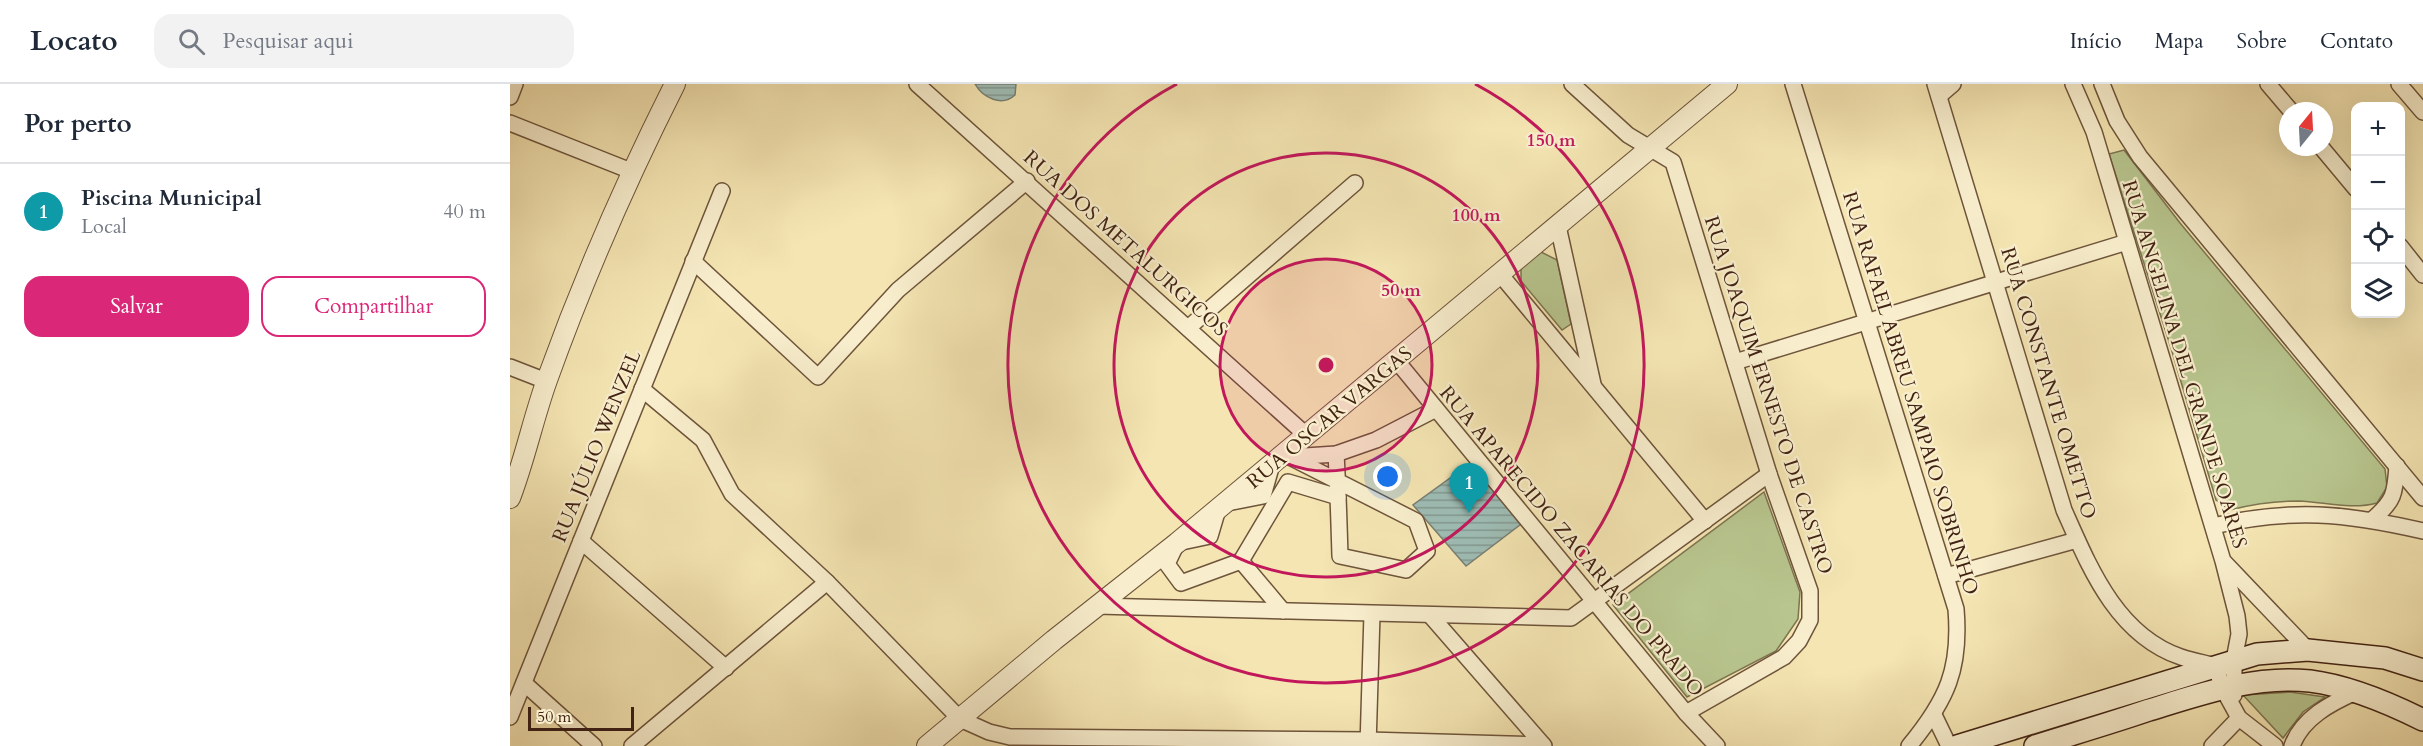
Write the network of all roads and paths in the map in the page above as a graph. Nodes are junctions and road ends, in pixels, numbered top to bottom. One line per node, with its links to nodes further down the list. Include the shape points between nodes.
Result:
1 (515, 84): 13 (street)
2 (675, 84): 21 (street)
3 (917, 84): 22 (street, RUA DOS METALURGICOS)
4 (1572, 84): 19 (street, RUA JOAQUIM ERNESTO DE CASTRO, via 1628,135)
5 (1727, 84): 19 (street, RUA OSCAR VARGAS)
6 (1793, 84): 33 (street, RUA RAFAEL ABREU SAMPAIO SOBRINHO)
7 (1953, 84): 12 (street)
8 (2073, 84): 18 (street, RUA ANGELINA DEL GRANDE SOARES)
9 (2102, 84): 16 (street)
10 (2268, 84): 14 (street)
11 (2399, 84): 15 (street)
12 (1937, 90): 32 (street, RUA CONSTANTE OMETTO)
13 (510, 97)
14 (2283, 102)
15 (2423, 111)
16 (2116, 121): 18 (street); 45 (street, via 2140,157)
17 (510, 123): 21 (street)
18 (2094, 132): 27 (street, RUA ANGELINA DEL GRANDE SOARES)
19 (1650, 148): 26 (street, RUA OSCAR VARGAS); 36 (street, RUA JOAQUIM ERNESTO DE CASTRO, via 1673,162)
20 (2328, 156): 24 (street)
21 (631, 171): 38 (street)
22 (1027, 181): 29 (street, via 898,290 818,377); 34 (street, RUA DOS METALURGICOS)
23 (1355, 183): 34 (street)
24 (2351, 184)
25 (722, 191): 29 (street, RUA JÚLIO WENZEL)
26 (1558, 226): 30 (street, RUA OSCAR VARGAS); 39 (street)
27 (2127, 242): 32 (street); 53 (street, RUA ANGELINA DEL GRANDE SOARES)
28 (2405, 252): 31 (street)
29 (693, 261): 40 (street, RUA JÚLIO WENZEL)
30 (1500, 274): 35 (street, RUA OSCAR VARGAS); 39 (street)
31 (2423, 274)
32 (1995, 282): 33 (street); 55 (street, RUA CONSTANTE OMETTO, via 2064,510)
33 (1867, 322): 36 (street); 60 (street, RUA RAFAEL ABREU SAMPAIO SOBRINHO)
34 (1188, 328): 42 (street, RUA DOS METALURGICOS)
35 (1396, 360): 41 (street, RUA APARECIDO ZACARIAS DO PRADO); 42 (street, RUA OSCAR VARGAS)
36 (1735, 362): 46 (street, RUA JOAQUIM ERNESTO DE CASTRO)
37 (510, 368): 38 (street)
38 (546, 381): 49 (street)
39 (1594, 387): 52 (street)
40 (642, 388): 56 (street, RUA JÚLIO WENZEL); 61 (street, via 703,440 732,494)
41 (1436, 409): 43 (street, via 1376,440); 62 (street, RUA APARECIDO ZACARIAS DO PRADO)
42 (1306, 435): 44 (street, RUA OSCAR VARGAS)
43 (1336, 454): 44 (street); 47 (street)
44 (1280, 460): 47 (street); 57 (street, RUA OSCAR VARGAS)
45 (2397, 466): 50 (street); 51 (street, via 2396,488 2388,506)
46 (1769, 474): 52 (street); 74 (street, RUA JOAQUIM ERNESTO DE CASTRO, via 1810,591 1810,620 1799,641 1784,657)
47 (1337, 480): 48 (street); 48 (street, via 1416,521 1427,551 1406,570 1340,556)
48 (1338, 497): 58 (street, via 1288,482)
49 (510, 498)
50 (2423, 498)
51 (2373, 519): 53 (street, via 2299,513 2251,517); 54 (street)
52 (1705, 521): 62 (street)
53 (2213, 526): 59 (street, RUA ANGELINA DEL GRANDE SOARES)
54 (2423, 531)
55 (2077, 540): 60 (street); 68 (street, RUA CONSTANTE OMETTO, via 2112,604 2145,638 2179,657)
56 (581, 541): 69 (street); 71 (street, RUA JÚLIO WENZEL)
57 (1177, 543): 58 (street, via 1167,564 1181,583); 63 (street, RUA OSCAR VARGAS)
58 (1241, 561): 64 (street)
59 (2223, 561): 67 (street); 68 (street, RUA ANGELINA DEL GRANDE SOARES, via 2239,634)
60 (1946, 576): 75 (street, RUA RAFAEL ABREU SAMPAIO SOBRINHO, via 1956,609 1959,640 1953,673)
61 (828, 582): 69 (street); 77 (street)
62 (1594, 601): 66 (street, via 1571,618); 74 (street, RUA APARECIDO ZACARIAS DO PRADO)
63 (1097, 606): 64 (street); 77 (street, RUA OSCAR VARGAS)
64 (1283, 611): 65 (street)
65 (1372, 614): 66 (street); 80 (street)
66 (1430, 615): 84 (street)
67 (2308, 650): 68 (main road, via 2257,654); 70 (main road, via 2385,658)
68 (2225, 663): 73 (street); 88 (main road)
69 (726, 668): 82 (street)
70 (2423, 670)
71 (524, 683): 76 (street, RUA JÚLIO WENZEL); 81 (street)
72 (2356, 692): 73 (main road, via 2310,681 2262,682); 78 (main road); 92 (street, via 2313,717 2295,735)
73 (2232, 699): 89 (main road); 90 (street); 91 (street)
74 (1686, 713): 85 (street, RUA APARECIDO ZACARIAS DO PRADO)
75 (1934, 715): 86 (street, RUA RAFAEL ABREU SAMPAIO SOBRINHO); 87 (street)
76 (510, 717)
77 (960, 720): 79 (street); 83 (street, RUA OSCAR VARGAS)
78 (2423, 720)
79 (1009, 741): 80 (street)
80 (1368, 743): 84 (street)
81 (594, 746)
82 (632, 746)
83 (927, 746)
84 (1544, 746)
85 (1717, 746)
86 (1909, 746)
87 (1949, 746)
88 (1957, 746)
89 (2035, 746)
90 (2212, 746)
91 (2275, 746)
92 (2292, 746)

